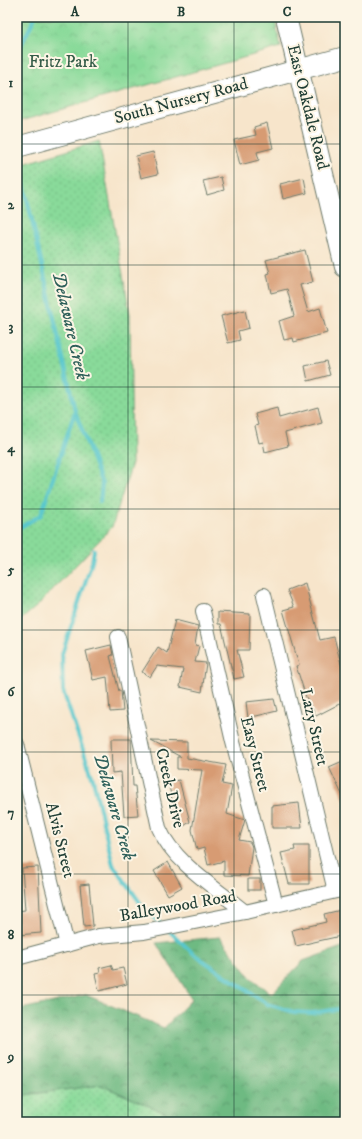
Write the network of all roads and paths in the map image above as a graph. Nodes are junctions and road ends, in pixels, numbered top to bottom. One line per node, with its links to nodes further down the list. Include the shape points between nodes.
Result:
1 (286, 17): 3 (street, East Oakdale Road)
2 (345, 57): 3 (street, South Nursery Road)
3 (299, 69): 4 (street, South Nursery Road); 5 (street, East Oakdale Road)
4 (17, 147)
5 (345, 267)
6 (264, 595): 10 (street, Lazy Street)
7 (203, 611): 11 (street, Easy Street, via 233,742)
8 (118, 637): 12 (street, Creek Drive, via 159,828 164,840 181,860)
9 (17, 744): 13 (street, Alvis Street)
10 (340, 890): 11 (street, Balleywood Road)
11 (276, 905): 12 (street, Balleywood Road)
12 (245, 912): 13 (street, Balleywood Road, via 144,932 98,936)
13 (67, 945): 14 (street, Balleywood Road)
14 (17, 958)

